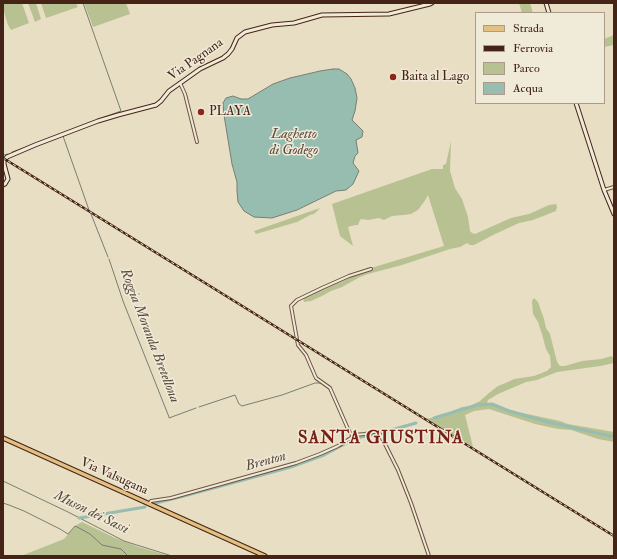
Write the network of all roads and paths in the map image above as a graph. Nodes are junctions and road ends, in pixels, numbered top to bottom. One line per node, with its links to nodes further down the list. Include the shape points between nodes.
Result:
1 (432, 3): 2 (street, Via Pagnana, via 389,14 322,15 251,31 239,36 224,56)
2 (180, 83): 4 (street, via 186,94); 5 (street, Via Pagnana, via 156,105 118,115 7,156 4,164 8,179)
3 (576, 104): 7 (street)
4 (197, 142)
5 (3, 185)
6 (614, 187): 7 (street)
7 (604, 190): 8 (street)
8 (614, 214)
9 (371, 268): 10 (street, via 322,288 297,300 291,306 298,345 306,355 316,378 330,388 350,433)
10 (354, 435): 12 (street, via 340,445 296,463 171,498 151,501); 14 (street, via 378,431 380,434 412,503)
11 (3, 438): 12 (main road, Via Valsugana)
12 (149, 504): 13 (main road, Via Valsugana)
13 (266, 556)
14 (429, 556)

